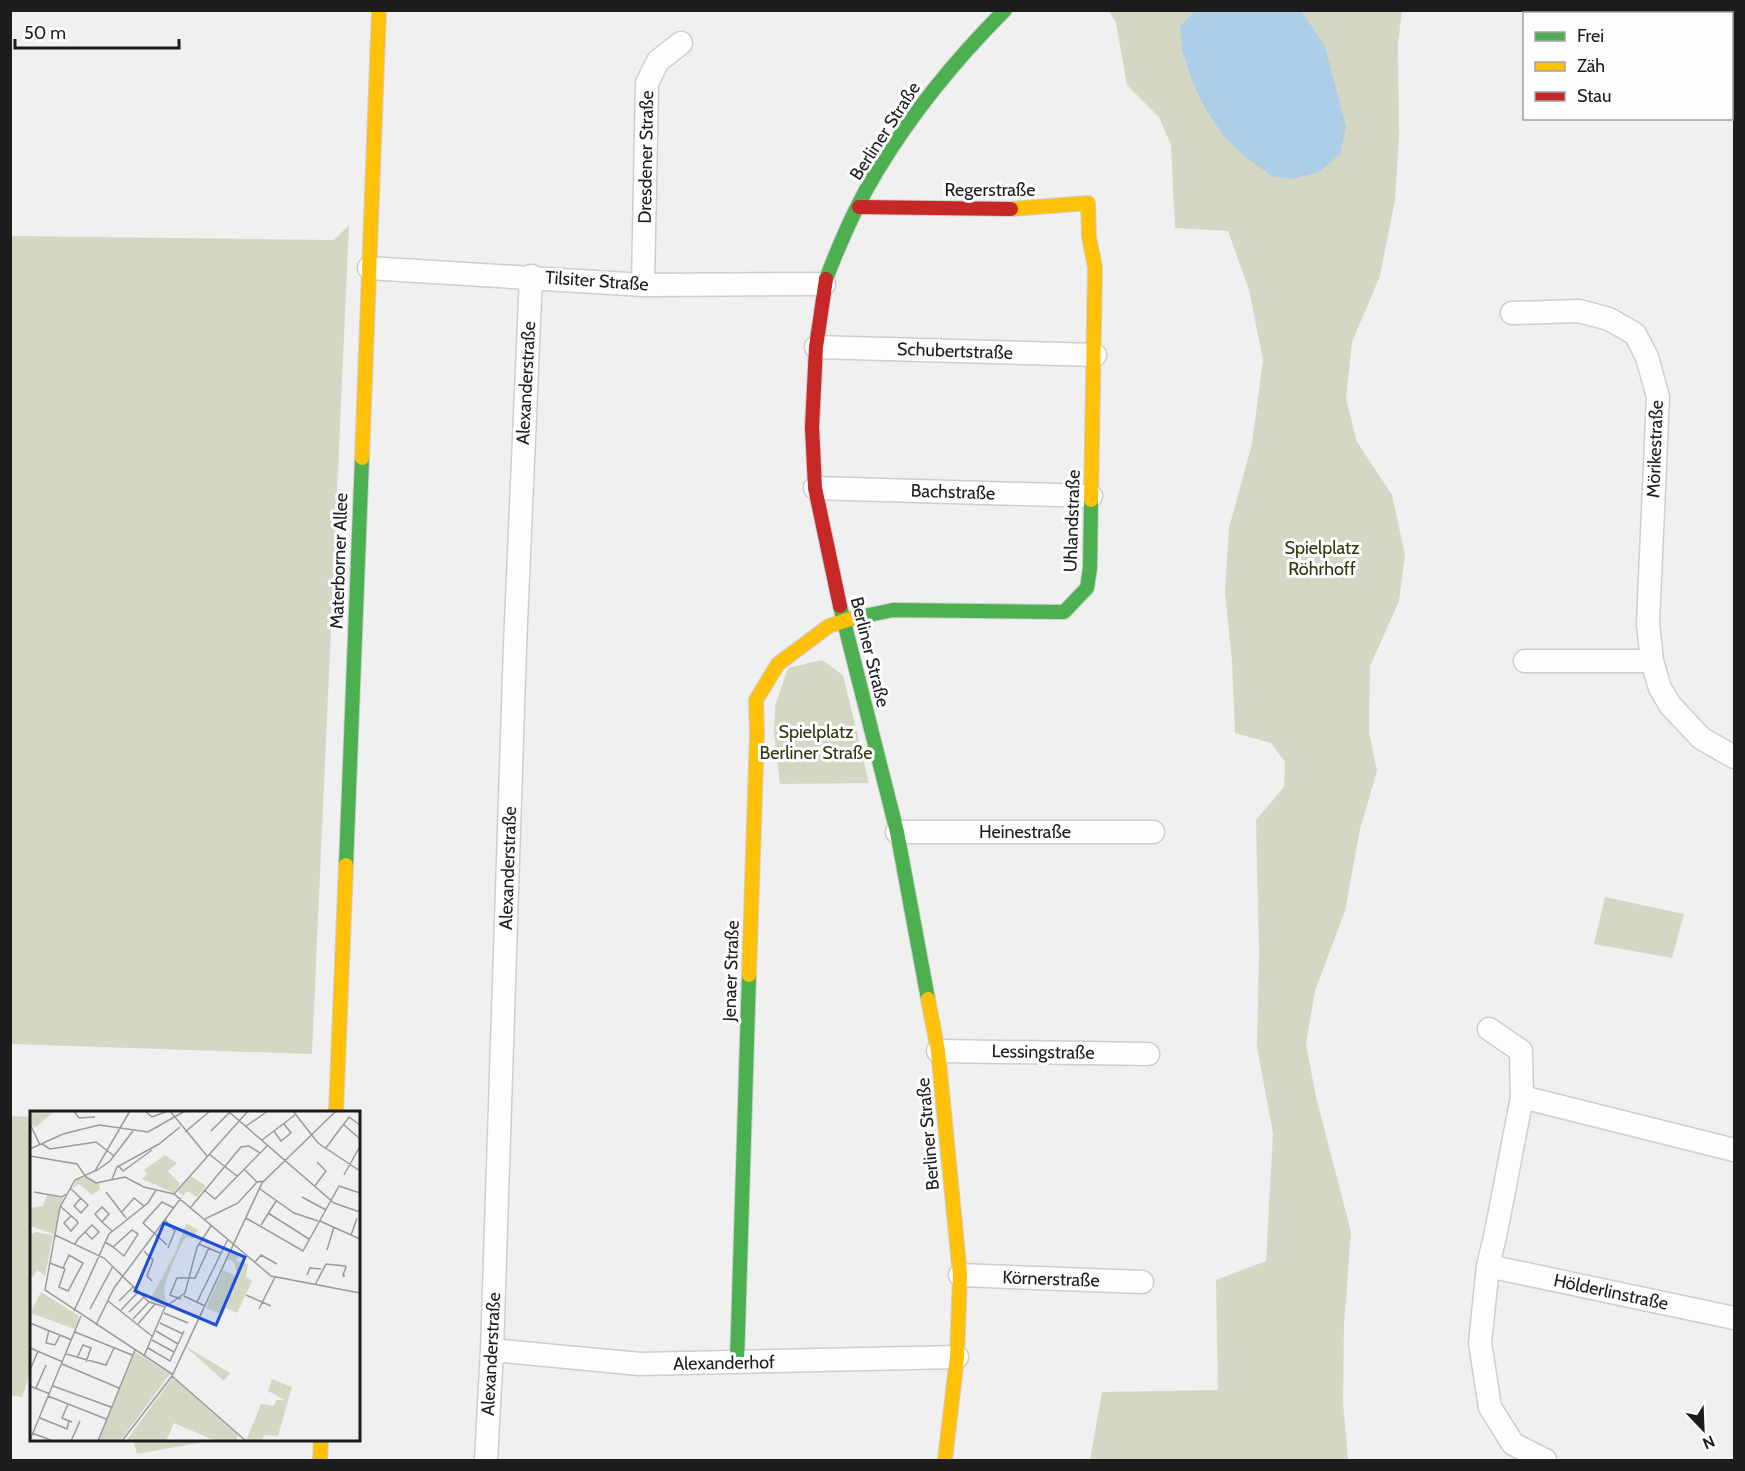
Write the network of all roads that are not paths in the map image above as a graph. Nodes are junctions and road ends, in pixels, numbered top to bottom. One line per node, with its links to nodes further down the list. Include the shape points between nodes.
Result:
1 (379, 10): 6 (street, Materborner Allee)
2 (1005, 10): 4 (street, Berliner Straße, via 933,90 876,172)
3 (681, 44): 9 (street, Dresdener Straße, via 658,61 647,83)
4 (859, 207): 5 (street, Regerstraße, via 1024,209 1088,203); 8 (street, Berliner Straße)
5 (1089, 237): 12 (street, Uhlandstraße, via 1095,267)
6 (369, 268): 7 (street, Tilsiter Straße); 25 (street, Materborner Allee)
7 (531, 276): 9 (street, Tilsiter Straße); 31 (street, Alexanderstraße)
8 (824, 284): 9 (street, Tilsiter Straße); 11 (street, Berliner Straße)
9 (643, 285)
10 (1512, 313): 17 (street, Mörikestraße, via 1579,311 1609,319 1635,333 1647,357 1658,397 1648,623)
11 (816, 347): 12 (street, Schubertstraße); 13 (street, Berliner Straße, via 812,427)
12 (1095, 355): 14 (street, Uhlandstraße)
13 (815, 488): 14 (street, Bachstraße); 15 (street, Berliner Straße)
14 (1091, 496): 15 (street, Uhlandstraße, via 1087,588 1064,612 893,610)
15 (843, 620): 19 (street, Berliner Straße); 33 (street, Jenaer Straße, via 779,663 756,700)
16 (1525, 661): 17 (street)
17 (1652, 661): 18 (street, Mörikestraße, via 1670,705 1701,738)
18 (1734, 757)
19 (897, 832): 20 (street, Heinestraße); 22 (street, Berliner Straße)
20 (1153, 832)
21 (1489, 1029): 24 (street, via 1521,1051)
22 (938, 1051): 23 (street, Lessingstraße); 28 (street, Berliner Straße)
23 (1148, 1054)
24 (1522, 1097): 26 (street); 27 (street)
25 (336, 1111)
26 (1734, 1150)
27 (1488, 1266): 30 (street, Hölderlinstraße); 38 (street, via 1480,1343 1490,1407 1513,1444)
28 (960, 1275): 29 (street, Körnerstraße); 32 (street, Berliner Straße)
29 (1142, 1282)
30 (1734, 1318)
31 (492, 1350): 33 (street, Alexanderhof, via 640,1364); 36 (street, Alexanderstraße)
32 (957, 1357): 33 (street, Alexanderhof); 37 (street, Berliner Straße)
33 (737, 1363)
34 (321, 1441): 35 (street)
35 (320, 1461)
36 (486, 1461)
37 (945, 1461)
38 (1545, 1461)

